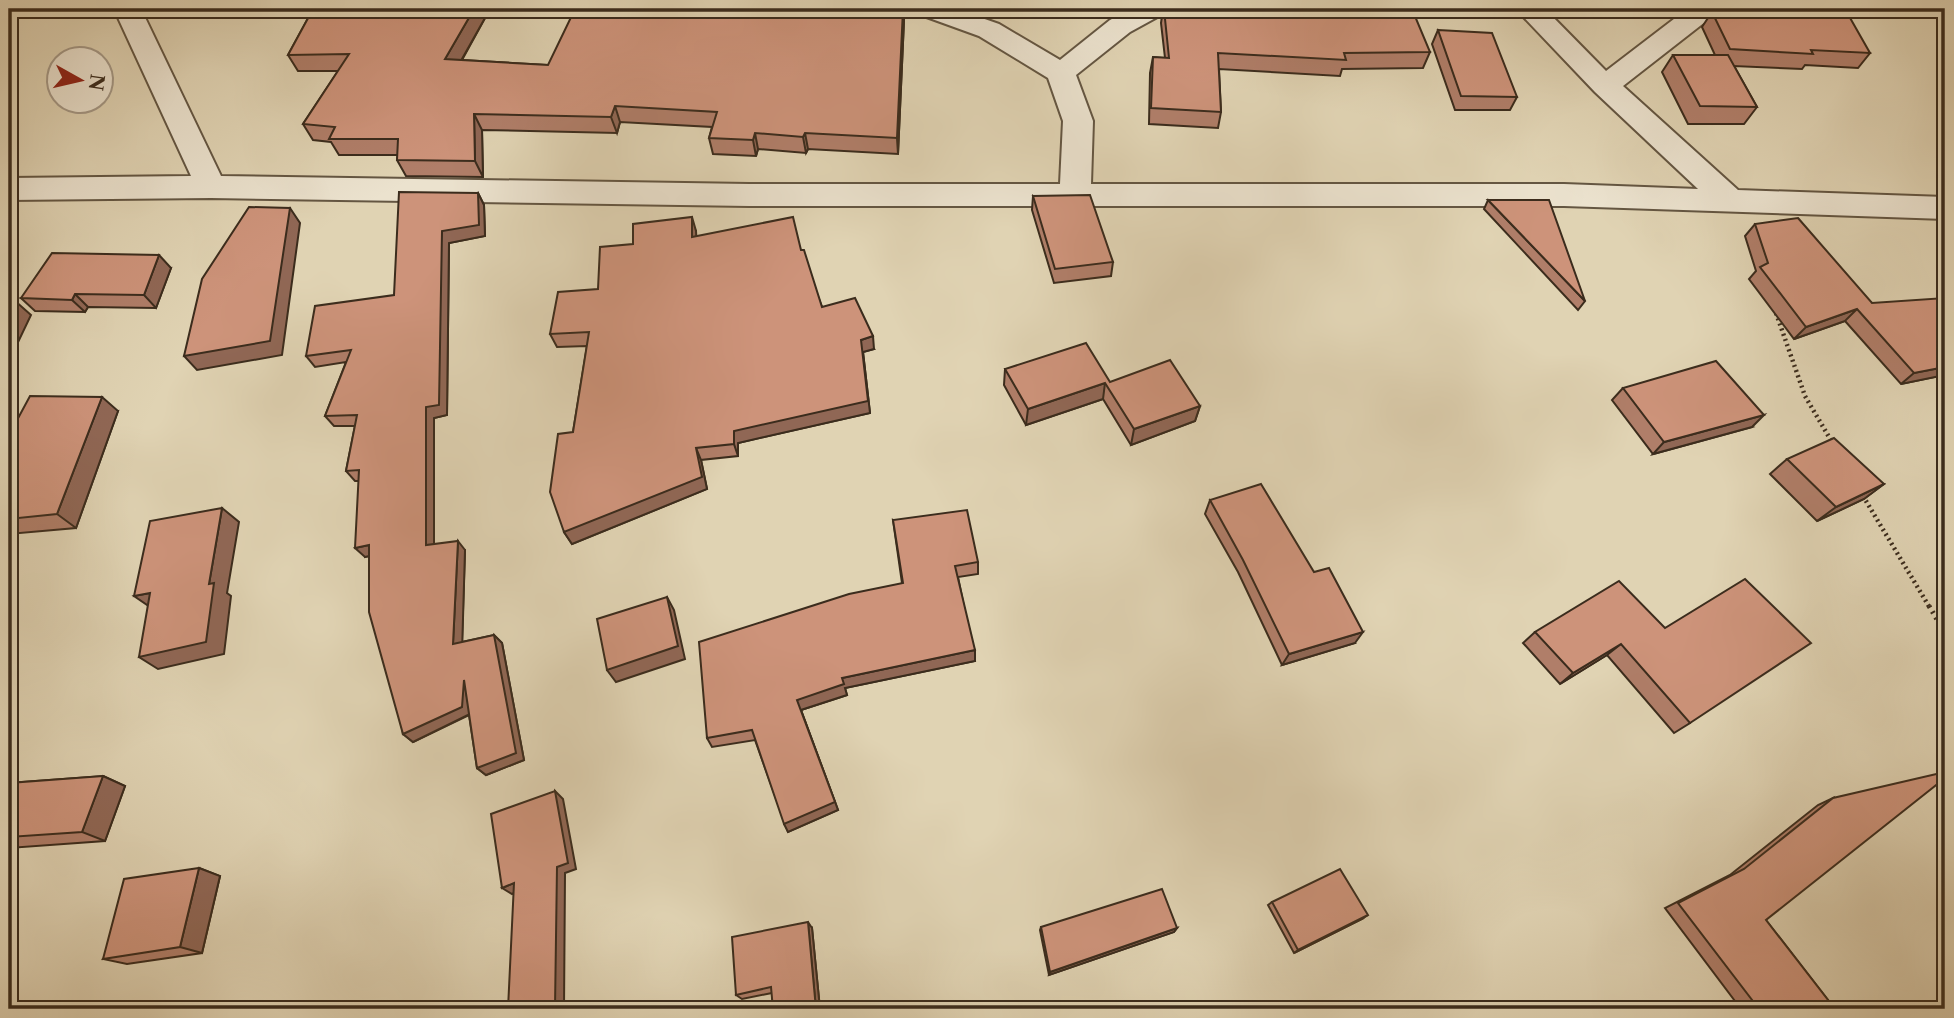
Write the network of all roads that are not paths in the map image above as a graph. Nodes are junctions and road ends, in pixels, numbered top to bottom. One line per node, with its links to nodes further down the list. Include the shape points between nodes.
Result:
1 (127, 9): 8 (street)
2 (931, 9): 6 (street, via 989,30)
3 (1151, 9): 6 (street, via 1120,26)
4 (1530, 9): 7 (street)
5 (1704, 9): 7 (street)
6 (1061, 73): 10 (street, via 1078,121)
7 (1605, 86): 11 (street)
8 (211, 187): 9 (street); 10 (street)
9 (9, 190)
10 (1075, 195): 11 (street, via 1564,195)
11 (1729, 200): 12 (street)
12 (1945, 208)

